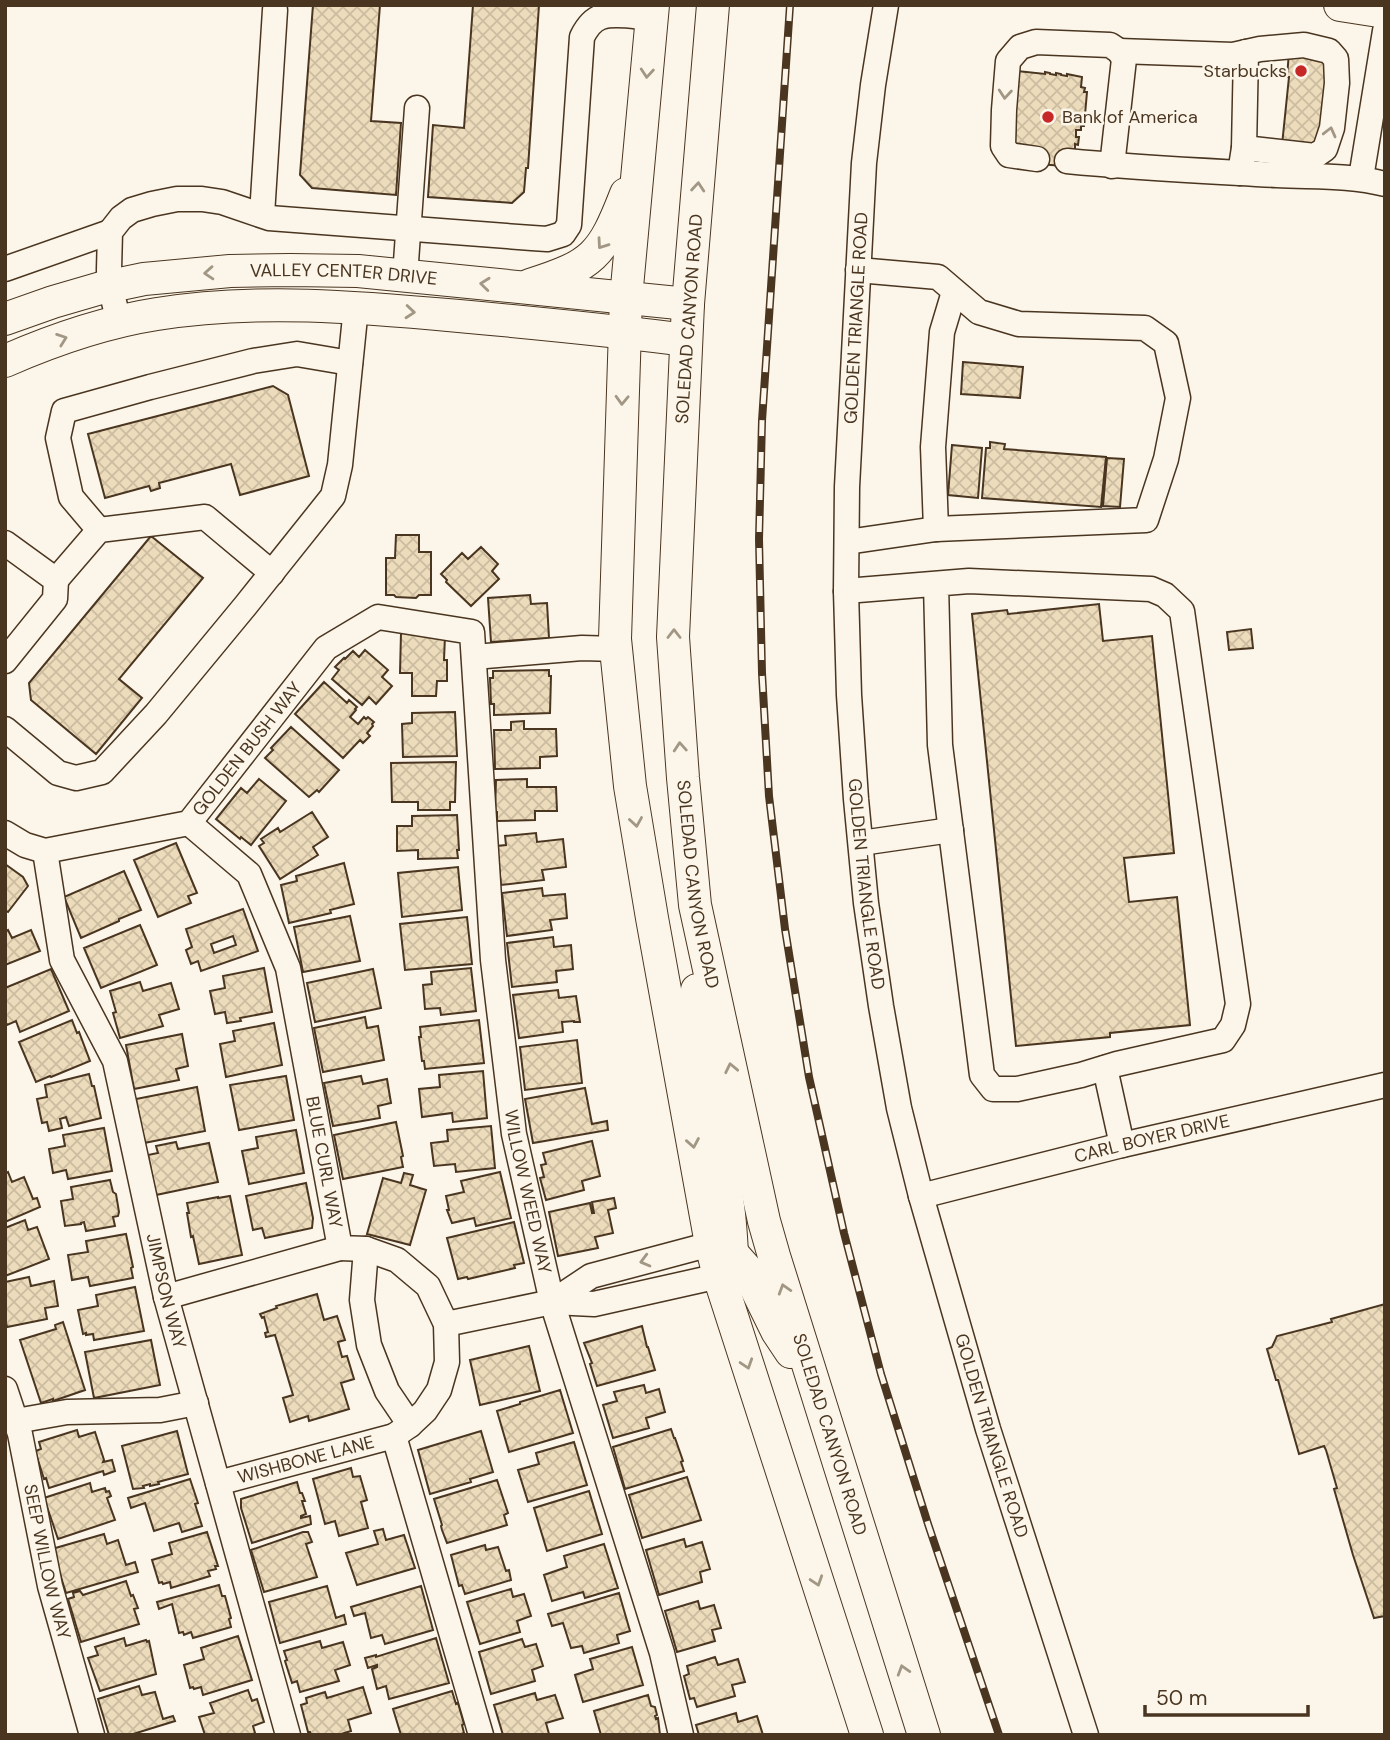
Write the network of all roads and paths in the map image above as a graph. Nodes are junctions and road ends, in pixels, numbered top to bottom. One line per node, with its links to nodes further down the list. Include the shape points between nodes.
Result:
1 (713, 5): 28 (main road, SOLEDAD CANYON ROAD, one-way to 1)
2 (886, 5): 22 (street, GOLDEN TRIANGLE ROAD, via 864,163)
3 (1340, 5): 6 (main road)
4 (275, 10): 18 (street)
5 (652, 12): 13 (main road, one-way to 13); 19 (street, via 599,17 582,37 569,225 563,234 540,239)
6 (1385, 12)
7 (1385, 31): 17 (street)
8 (1119, 51): 9 (street, via 1233,55); 12 (street, one-way to 12, via 1110,45 1036,42 1020,47 1008,61 1003,146 1009,155); 15 (street, via 1124,60)
9 (1253, 51): 11 (street); 11 (street, one-way to 9, via 1315,156 1325,149 1337,83 1336,59 1329,51 1304,45)
10 (417, 108): 19 (street)
11 (1248, 148): 16 (street)
12 (1037, 159)
13 (639, 160): 25 (main road, one-way to 25, via 612,229 592,258); 27 (main road)
14 (1066, 161): 15 (street)
15 (1112, 166): 16 (street)
16 (1240, 173): 17 (street)
17 (1373, 181)
18 (262, 215): 19 (street); 20 (street, via 222,202 177,199 132,210)
19 (408, 229): 23 (street)
20 (110, 232): 21 (street); 24 (street)
21 (5, 269)
22 (858, 270): 26 (street, via 938,277); 38 (street, GOLDEN TRIANGLE ROAD)
23 (405, 276): 24 (main road, VALLEY CENTER DRIVE, one-way to 24, via 358,271 230,271); 25 (main road, VALLEY CENTER DRIVE, one-way to 23)
24 (110, 286): 30 (main road, VALLEY CENTER DRIVE); 31 (street)
25 (522, 288): 27 (main road, VALLEY CENTER DRIVE)
26 (954, 292): 36 (street, via 942,331 933,447); 36 (street, via 979,312 1019,324 1145,328 1166,342 1178,398 1166,459 1146,520)
27 (626, 298): 28 (main road, VALLEY CENTER DRIVE); 32 (main road)
28 (688, 304): 33 (main road, SOLEDAD CANYON ROAD)
29 (356, 307): 31 (main road, VALLEY CENTER DRIVE, via 236,307); 32 (main road, VALLEY CENTER DRIVE, one-way to 32); 35 (street)
30 (5, 319)
31 (120, 322): 34 (main road, VALLEY CENTER DRIVE, one-way to 31)
32 (624, 332): 33 (main road, VALLEY CENTER DRIVE); 45 (main road, one-way to 45)
33 (686, 340): 54 (main road, SOLEDAD CANYON ROAD, one-way to 33, via 673,637)
34 (5, 361)
35 (350, 363): 37 (street, via 297,354 264,359 64,411 58,438 71,497); 40 (street, via 334,496)
36 (936, 529): 38 (street)
37 (99, 530): 40 (street, via 205,517); 41 (street)
38 (847, 542): 43 (street, GOLDEN TRIANGLE ROAD)
39 (6, 545): 41 (street)
40 (272, 573): 48 (street, via 102,772 76,778 58,773)
41 (56, 580): 47 (street, via 55,599)
42 (936, 584): 43 (street); 50 (street, via 940,745); 55 (street, via 969,581 1151,589 1182,611 1238,1004 1223,1040)
43 (846, 591): 52 (street, GOLDEN TRIANGLE ROAD)
44 (472, 632): 46 (street, WILLOW WEED WAY); 49 (street, GOLDEN BUSH WAY, via 379,617 326,648)
45 (616, 649): 46 (street); 61 (main road, one-way to 61, via 632,799 652,918)
46 (474, 657): 63 (street, WILLOW WEED WAY, via 495,973 514,1134)
47 (5, 661)
48 (5, 729)
49 (189, 823): 53 (street, GOLDEN BUSH WAY); 59 (street, BLUE CURL WAY, via 249,874 288,968)
50 (951, 830): 52 (street); 55 (street, via 982,1075 993,1089 1017,1090)
51 (5, 833): 53 (street)
52 (860, 843): 58 (street, GOLDEN TRIANGLE ROAD, via 881,1006)
53 (45, 851): 62 (street, JIMPSON WAY, via 62,960 115,1061)
54 (695, 905): 61 (main road, via 698,1016 728,1201); 66 (main road, SOLEDAD CANYON ROAD, one-way to 54, via 764,1221)
55 (1104, 1069): 57 (street)
56 (1385, 1085): 57 (street, CARL BOYER DRIVE)
57 (1122, 1145): 58 (street, CARL BOYER DRIVE)
58 (921, 1196): 77 (street, GOLDEN TRIANGLE ROAD, via 988,1429)
59 (340, 1248): 60 (street, BLUE CURL WAY); 62 (street)
60 (366, 1249): 64 (street, BLUE CURL WAY, via 397,1260 428,1286); 69 (street, via 362,1300 369,1345)
61 (721, 1258): 63 (street, via 594,1304); 63 (street, one-way to 63, via 591,1276); 66 (main road, via 747,1270 777,1332); 75 (main road, one-way to 75)
62 (166, 1297): 67 (street, JIMPSON WAY)
63 (552, 1302): 64 (street); 74 (street, WILLOW WEED WAY, via 662,1653)
64 (446, 1324): 69 (street, BLUE CURL WAY, via 447,1362 439,1390 425,1411)
65 (5, 1389): 68 (street, SEEP WILLOW WAY)
66 (817, 1393): 76 (main road, SOLEDAD CANYON ROAD, one-way to 66)
67 (196, 1403): 68 (street, via 160,1410 68,1412); 70 (street, JIMPSON WAY)
68 (16, 1421): 71 (street, SEEP WILLOW WAY, via 50,1586)
69 (402, 1430): 70 (street, WISHBONE LANE); 73 (street)
70 (218, 1483): 72 (street, JIMPSON WAY)
71 (92, 1735)
72 (288, 1735)
73 (481, 1735)
74 (681, 1735)
75 (866, 1735)
76 (924, 1735)
77 (1086, 1735)

